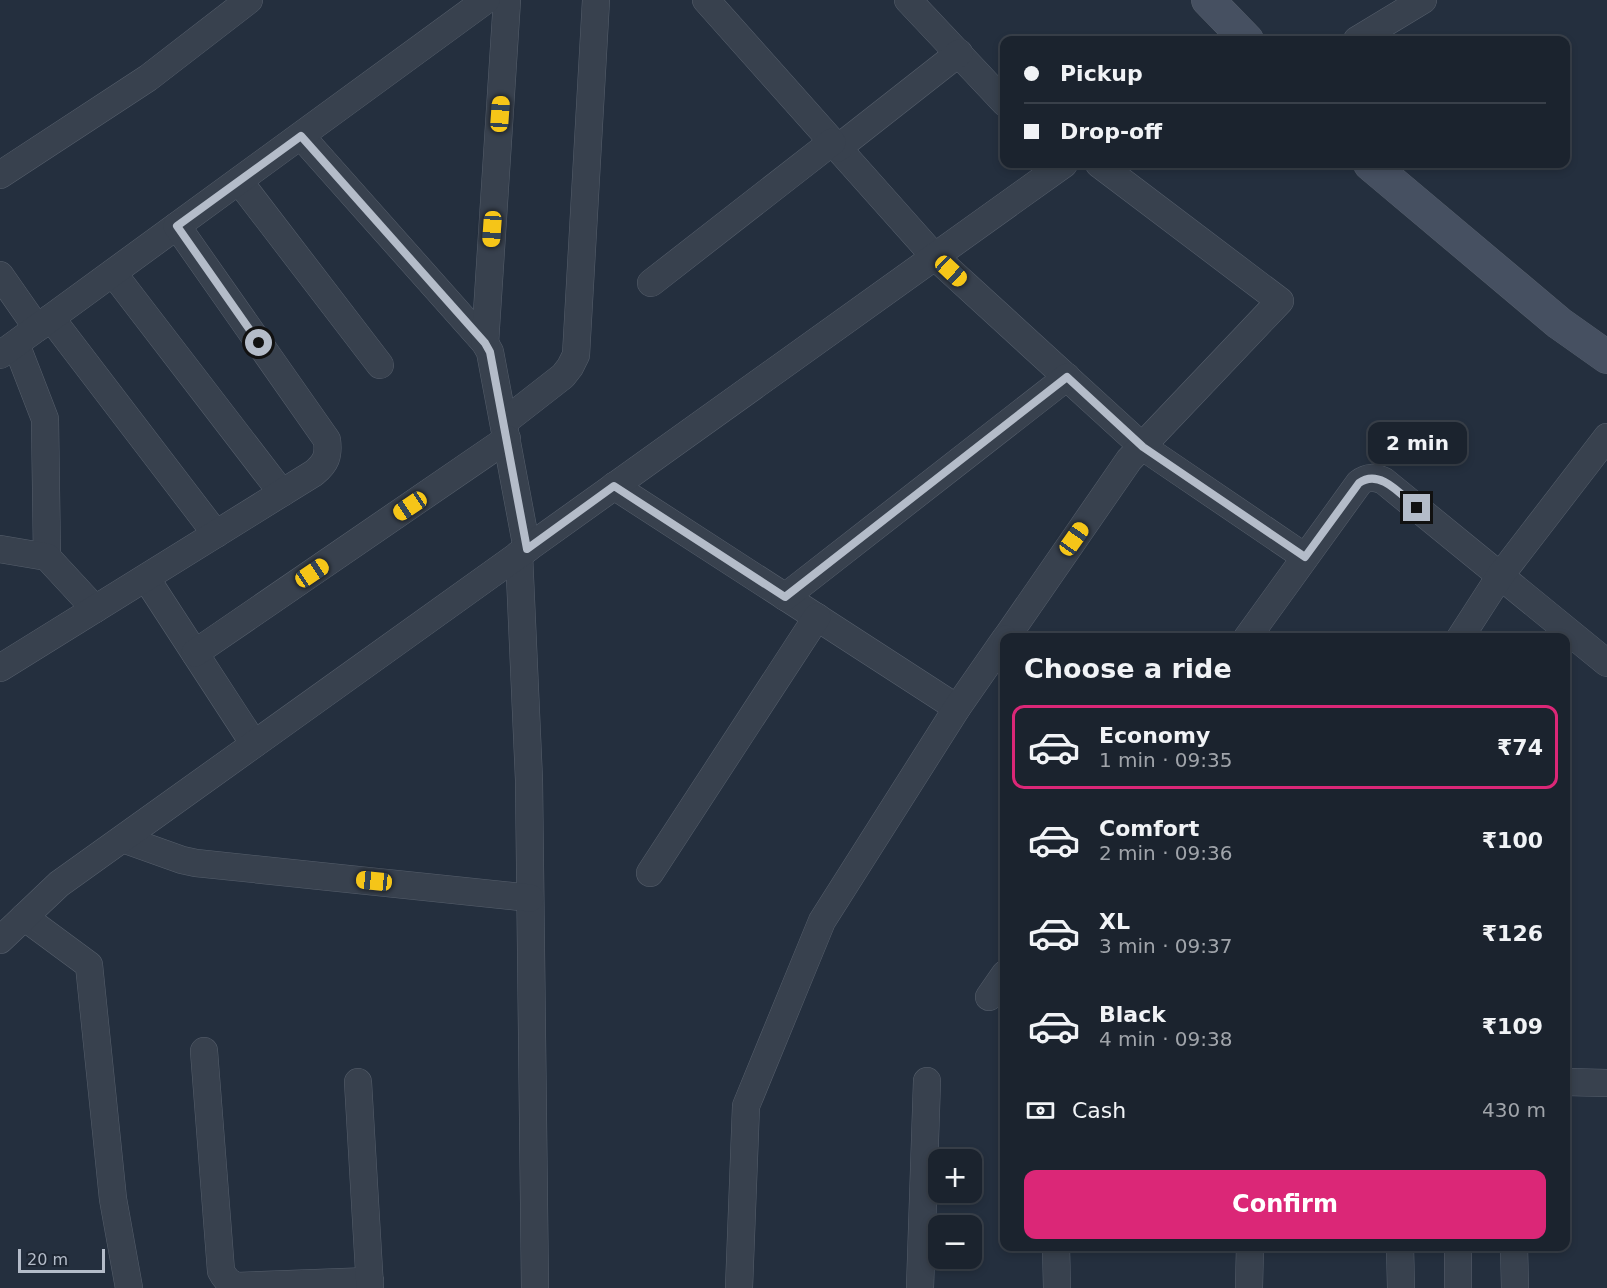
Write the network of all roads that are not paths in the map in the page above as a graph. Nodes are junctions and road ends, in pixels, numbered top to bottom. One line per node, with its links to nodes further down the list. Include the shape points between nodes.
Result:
1 (486, 0): 13 (street)
2 (507, 0): 26 (street)
3 (596, 0): 30 (street, via 576,355 563,376)
4 (706, 0): 14 (street)
5 (908, 0): 11 (street)
6 (1208, 0): 9 (street)
7 (1423, 0): 10 (street)
8 (248, 1): 18 (street, via 148,78)
9 (1239, 36)
10 (1364, 36)
11 (958, 53): 12 (street); 14 (street)
12 (1000, 98)
13 (301, 136): 19 (street); 26 (street)
14 (835, 145): 21 (street); 24 (street)
15 (1057, 168): 21 (street)
16 (1104, 168): 32 (street, via 1280,301)
17 (1375, 168): 27 (street, via 1559,323)
18 (0, 175)
19 (239, 181): 20 (street); 28 (street)
20 (177, 226): 22 (street); 34 (street, via 327,440 329,454 323,465)
21 (934, 256): 29 (street); 33 (street)
22 (112, 273): 25 (street); 34 (street)
23 (0, 275): 25 (street)
24 (651, 283)
25 (26, 336): 35 (street); 38 (street, via 45,419)
26 (485, 343): 30 (street, via 493,362)
27 (1602, 346)
28 (380, 365)
29 (1067, 377): 32 (street); 42 (street)
30 (506, 431): 37 (street); 49 (street)
31 (1607, 437): 40 (street)
32 (1143, 447): 39 (street); 45 (street, via 1129,460)
33 (614, 486): 37 (street); 42 (street)
34 (282, 493): 35 (street)
35 (216, 534): 41 (street)
36 (0, 549): 38 (street)
37 (523, 552): 53 (street); 56 (street)
38 (47, 557): 43 (street)
39 (1305, 557): 40 (street, via 1359,483 1366,477 1375,477); 46 (street)
40 (1500, 576): 47 (street); 50 (street)
41 (146, 578): 43 (street); 49 (street)
42 (785, 597): 44 (street)
43 (95, 609): 51 (street)
44 (817, 617): 52 (street); 55 (street)
45 (1008, 633)
46 (1251, 633)
47 (1463, 633)
48 (1000, 645): 52 (street)
49 (195, 653): 53 (street)
50 (1607, 663)
51 (0, 669)
52 (957, 708): 74 (street, via 822,921 746,1106)
53 (254, 744): 54 (street)
54 (123, 839): 56 (street, via 196,863); 57 (street, via 59,884)
55 (650, 873)
56 (530, 898): 73 (street)
57 (24, 917): 58 (street); 72 (street, via 89,965 113,1199)
58 (0, 940)
59 (1000, 981): 60 (street)
60 (989, 997)
61 (204, 1051): 71 (street, via 224,1278 237,1286)
62 (927, 1081): 75 (street)
63 (358, 1082): 71 (street)
64 (1570, 1082): 65 (street)
65 (1607, 1083)
66 (1056, 1251): 76 (street)
67 (1250, 1251): 77 (street)
68 (1400, 1251): 78 (street)
69 (1458, 1251): 79 (street)
70 (1514, 1251): 80 (street)
71 (370, 1284)
72 (129, 1288)
73 (535, 1288)
74 (739, 1288)
75 (920, 1288)
76 (1058, 1288)
77 (1249, 1288)
78 (1401, 1288)
79 (1458, 1288)
80 (1515, 1288)

